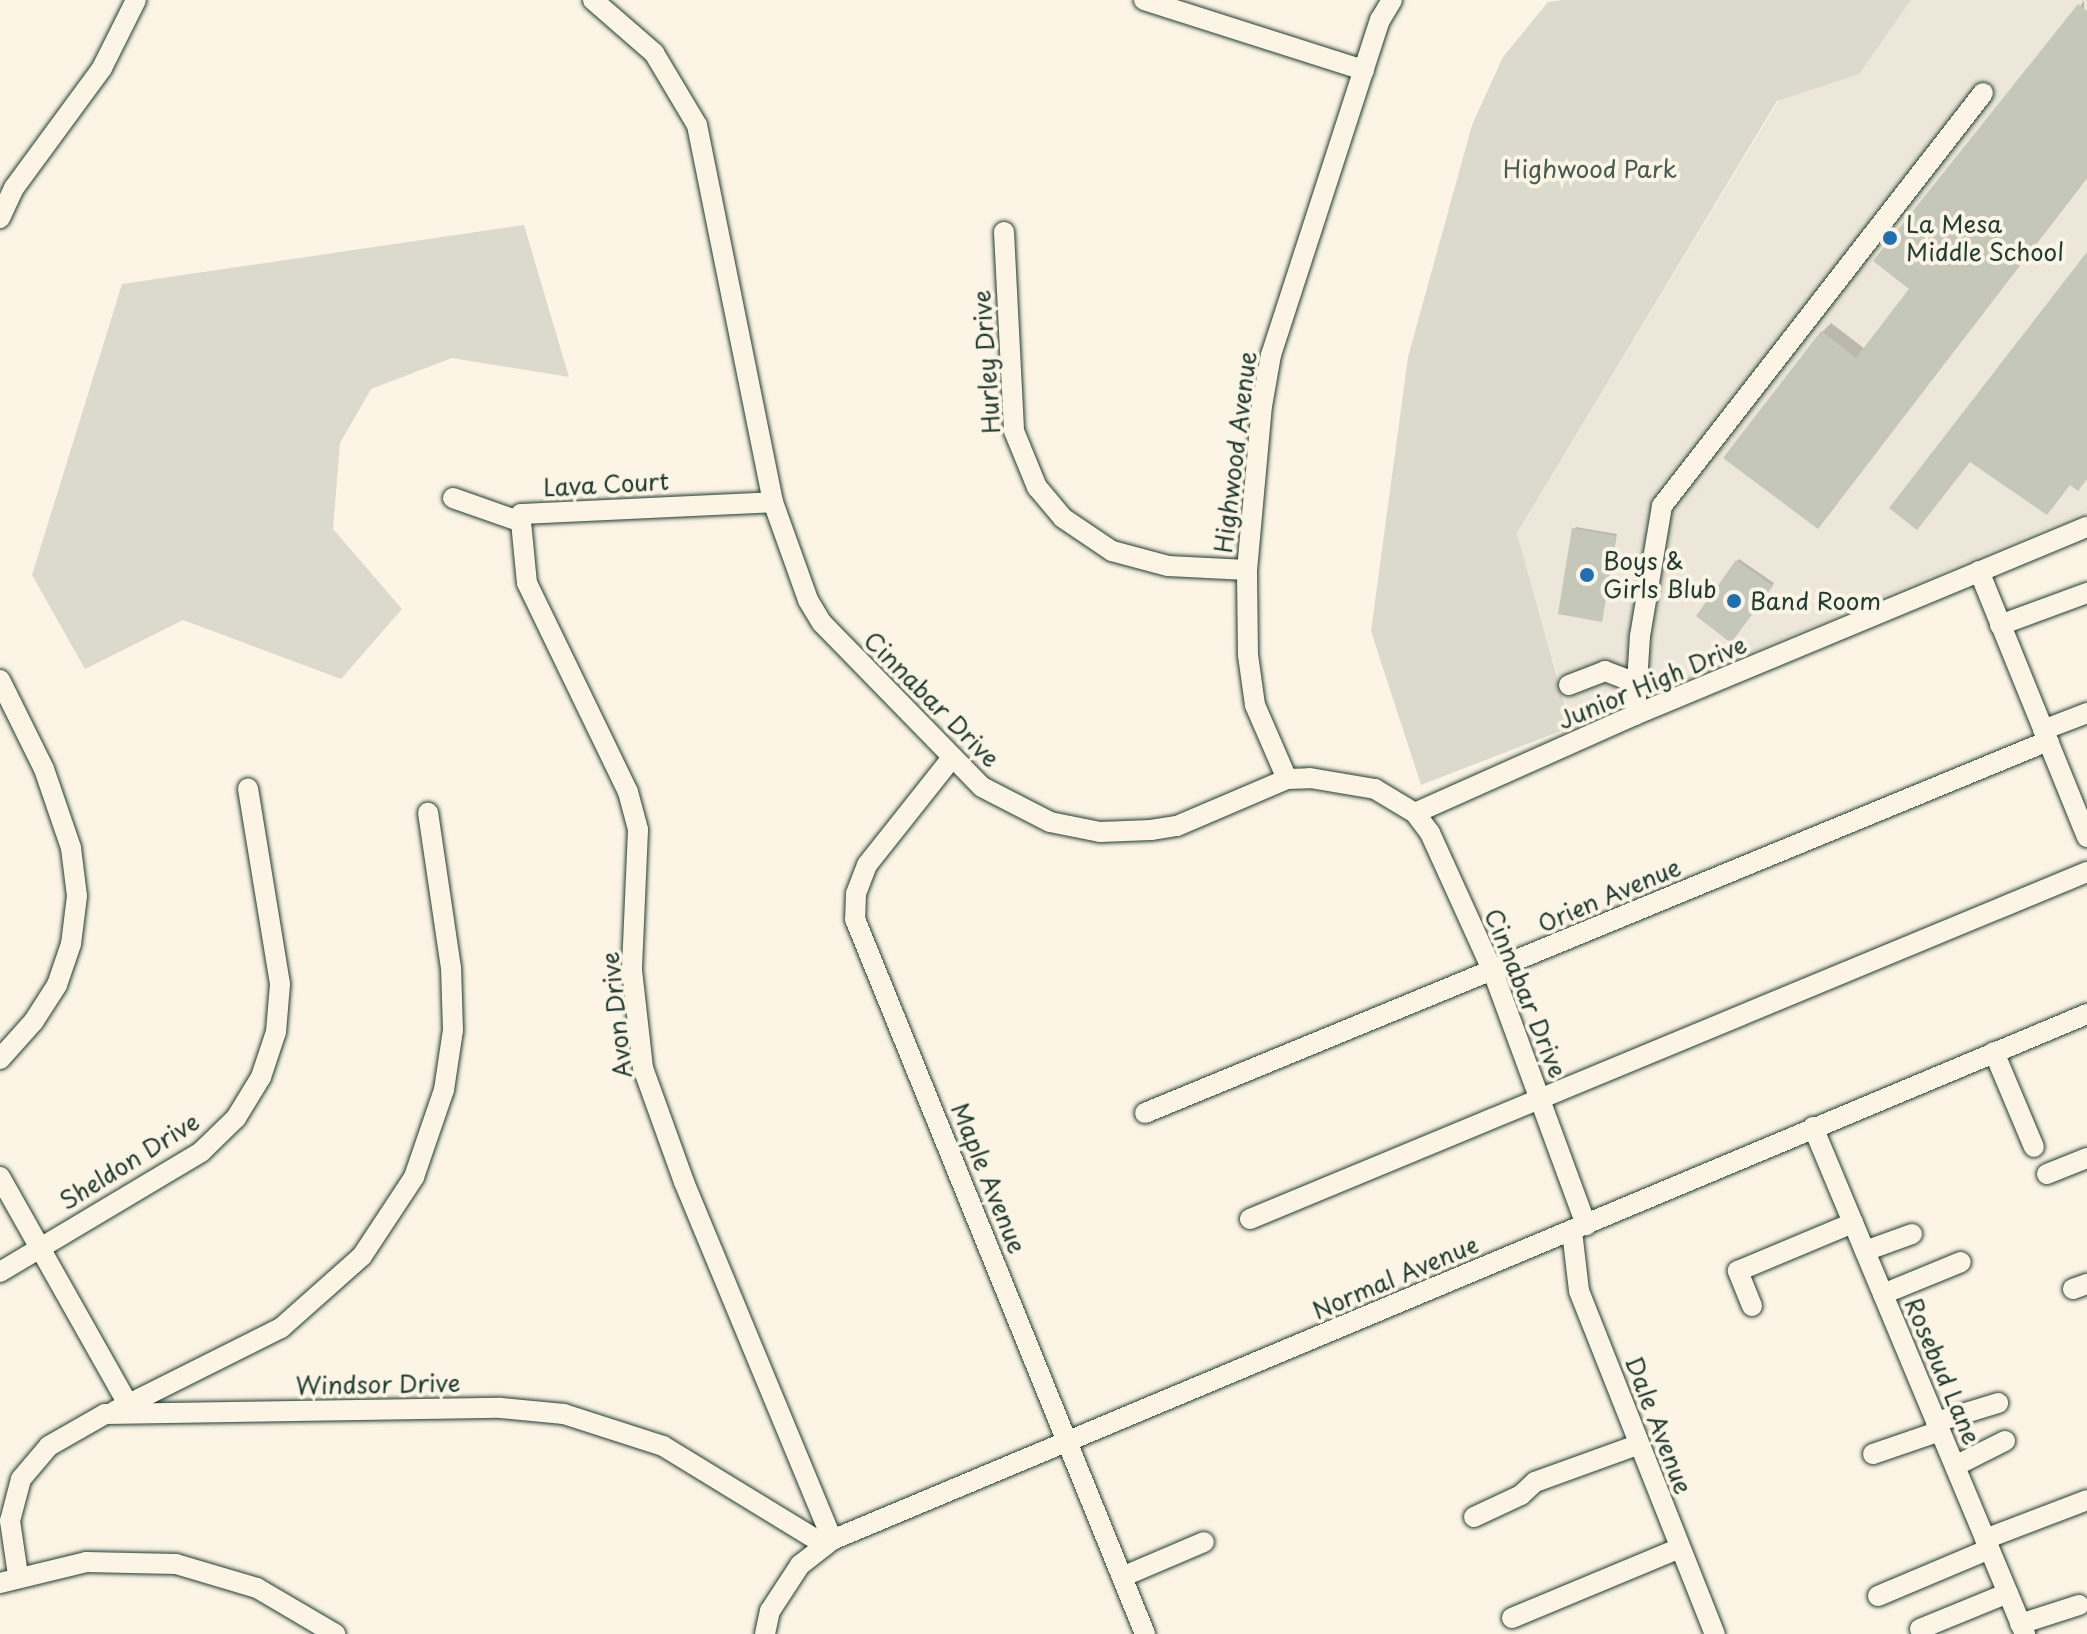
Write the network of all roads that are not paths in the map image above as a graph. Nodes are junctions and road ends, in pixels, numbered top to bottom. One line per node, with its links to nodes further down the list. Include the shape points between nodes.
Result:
1 (136, 0): 7 (street, via 102,68 14,188)
2 (593, 0): 10 (street, Cinnabar Drive, via 654,53 697,125)
3 (1144, 0): 5 (street)
4 (1392, 0): 5 (street, Highwood Avenue)
5 (1364, 70): 13 (street, Highwood Avenue, via 1271,355)
6 (1983, 93): 18 (street, via 1662,506)
7 (0, 218)
8 (1004, 232): 13 (street, Hurley Drive, via 1014,431 1037,487 1078,531 1130,558)
9 (453, 498): 11 (street, Lava Court)
10 (773, 502): 11 (street, Lava Court, via 521,514); 23 (street, Cinnabar Drive, via 808,600 822,623)
11 (521, 522): 62 (street, Avon Drive, via 527,583 628,792 638,830 632,970 643,1068)
12 (2087, 527): 14 (street, Junior High Drive)
13 (1247, 570): 24 (street, Highwood Avenue, via 1248,655 1255,705)
14 (1979, 571): 16 (street); 21 (street, Junior High Drive)
15 (2087, 593): 16 (street)
16 (2000, 625): 22 (street)
17 (0, 680): 33 (street, via 44,769 71,848 77,896 71,944 57,985)
18 (1636, 683): 19 (street, via 1605,671); 21 (street)
19 (1569, 685)
20 (2087, 713): 22 (street, Orien Avenue)
21 (1635, 715): 27 (street, Junior High Drive)
22 (2045, 735): 28 (street); 30 (street, Orien Avenue)
23 (951, 759): 24 (street, Cinnabar Drive, via 982,787 1026,813 1100,832 1177,826); 56 (street, Maple Avenue, via 867,865 856,894 855,919)
24 (1287, 779): 27 (street, Cinnabar Drive, via 1355,783 1394,798)
25 (248, 789): 45 (street, Sheldon Drive, via 280,984 276,1032 261,1077 236,1118 201,1152)
26 (428, 813): 52 (street, via 451,968 453,1030 438,1114 414,1177 362,1256 281,1328)
27 (1415, 813): 30 (street, Cinnabar Drive, via 1430,833)
28 (2087, 837)
29 (2087, 872): 34 (street)
30 (1493, 972): 34 (street, Cinnabar Drive); 35 (street, Orien Avenue)
31 (2087, 1014): 32 (street, Normal Avenue)
32 (1994, 1052): 36 (street, Normal Avenue); 37 (street)
33 (0, 1059)
34 (1540, 1098): 41 (street); 43 (street, Cinnabar Drive)
35 (1145, 1113)
36 (1813, 1127): 42 (street, Rosebud Lane); 43 (street, Normal Avenue)
37 (2034, 1147)
38 (2087, 1158): 39 (street)
39 (2047, 1174)
40 (0, 1177): 45 (street)
41 (1250, 1219)
42 (1853, 1223): 46 (street, Rosebud Lane); 50 (street, via 1738,1271)
43 (1579, 1228): 56 (street, Normal Avenue); 57 (street, Dale Avenue, via 1579,1291)
44 (1912, 1234): 46 (street)
45 (39, 1246): 48 (street, Sheldon Drive); 52 (street)
46 (1865, 1251): 49 (street, Rosebud Lane)
47 (1961, 1262): 49 (street)
48 (0, 1272)
49 (1883, 1294): 54 (street, Rosebud Lane)
50 (1752, 1306)
51 (1998, 1403): 54 (street)
52 (129, 1406): 53 (street)
53 (105, 1414): 62 (street, Windsor Drive, via 501,1408 564,1414 663,1446); 67 (street, Windsor Drive, via 49,1446 21,1479 10,1521)
54 (1938, 1427): 58 (street); 59 (street, Rosebud Lane)
55 (2005, 1441): 59 (street)
56 (1069, 1443): 62 (street, Normal Avenue); 66 (street, Maple Avenue)
57 (1637, 1445): 61 (street, via 1535,1482 1521,1495); 65 (street, Dale Avenue)
58 (1873, 1454)
59 (1955, 1466): 64 (street, Rosebud Lane)
60 (2087, 1500): 64 (street)
61 (1474, 1517)
62 (829, 1542): 75 (street, Normal Avenue, via 800,1565 770,1611)
63 (1204, 1542): 66 (street)
64 (1987, 1544): 68 (street, Rosebud Lane); 69 (street)
65 (1680, 1548): 71 (street); 77 (street, Dale Avenue)
66 (1122, 1577): 76 (street, Maple Avenue)
67 (9, 1579): 74 (street, via 86,1562 176,1564 257,1588)
68 (2008, 1593): 72 (street); 73 (street, Rosebud Lane)
69 (1878, 1596)
70 (2079, 1605): 73 (street)
71 (1512, 1618)
72 (1920, 1629)
73 (2023, 1629)
74 (335, 1634)
75 (765, 1634)
76 (1145, 1634)
77 (1715, 1634)

